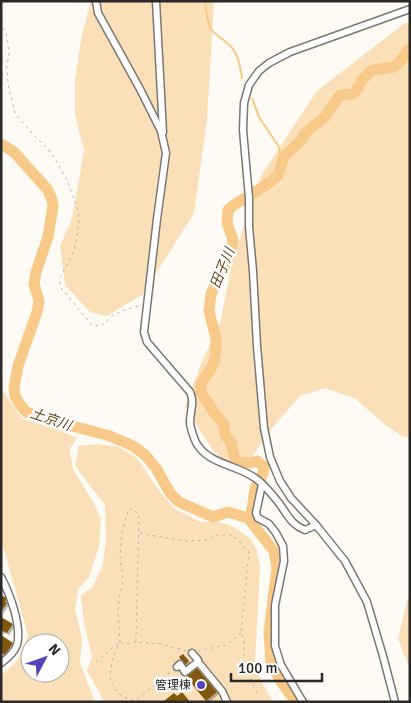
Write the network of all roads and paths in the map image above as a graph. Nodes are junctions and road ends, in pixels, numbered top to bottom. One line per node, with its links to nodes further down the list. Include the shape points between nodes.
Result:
1 (96, 1): 5 (street, via 98,13)
2 (156, 1): 5 (street)
3 (410, 10): 8 (street, via 290,52 269,63 249,85 244,103 243,130 264,428 280,482)
4 (1, 22): 6 (path, via 8,44 8,84 15,113 54,157 78,210 74,250 60,278 61,288 92,325 101,326 122,311)
5 (164, 141): 6 (street, via 166,152)
6 (147, 304): 7 (street, via 144,335 190,392 193,400 190,423 197,446 211,458)
7 (260, 482): 8 (street, via 298,527 305,530); 22 (street, via 256,513 258,518 269,524 283,546 284,561 275,605 275,646 281,665)
8 (316, 525): 23 (street, via 345,561 367,602)
9 (139, 532): 11 (path, via 186,541 234,535 250,552); 12 (path, via 139,514 129,508 122,531 120,560 123,580 118,614); 13 (path)
10 (1, 577): 17 (street, via 14,610 18,636 14,652)
11 (240, 633): 14 (path, via 226,645); 19 (path, via 244,639 244,661)
12 (120, 641): 13 (path, via 124,644); 15 (path); 20 (path, via 113,657 111,683 120,694)
13 (136, 642): 14 (path, via 163,644)
14 (192, 653): 16 (street)
15 (96, 662)
16 (198, 662): 18 (street, via 185,672 180,664); 21 (street)
17 (1, 663)
18 (177, 666): 20 (path)
19 (258, 696)
20 (133, 701)
21 (227, 702)
22 (303, 702)
23 (395, 702)

